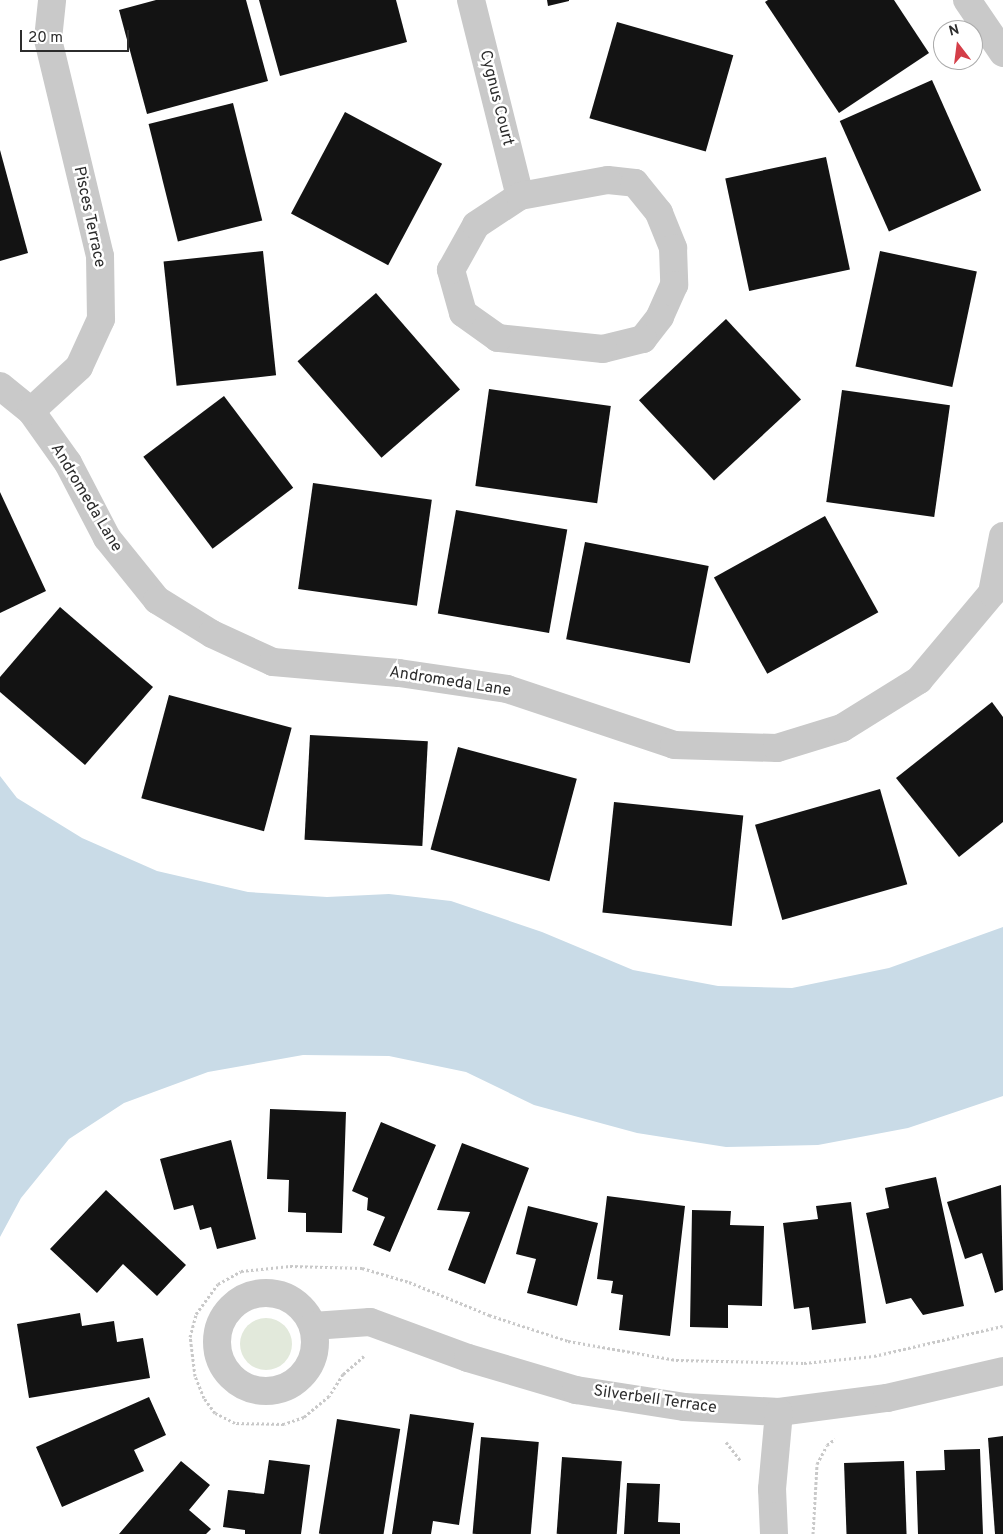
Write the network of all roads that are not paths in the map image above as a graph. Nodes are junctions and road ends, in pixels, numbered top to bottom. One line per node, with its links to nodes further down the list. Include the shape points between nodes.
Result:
1 (52, 0): 7 (street, Pisces Terrace, via 48,39 100,256 102,319 79,367)
2 (471, 0): 5 (street, Cygnus Court)
3 (967, 0): 4 (street)
4 (1003, 53)
5 (520, 196): 5 (street, via 476,225 451,270 463,314 498,338 602,349 643,339 660,317 674,285 673,248 659,213 636,183 608,180)
6 (0, 386): 7 (street, Andromeda Lane)
7 (31, 411): 9 (street, Andromeda Lane, via 68,464 107,538 156,600 212,634 273,662 399,673 507,689 674,745 777,748 842,728 919,680)
8 (1003, 536): 9 (street, Andromeda Lane)
9 (998, 596)
10 (313, 1326): 12 (street, Silverbell Terrace, via 370,1322 468,1358 576,1390 684,1407)
11 (1003, 1371): 12 (street, Silverbell Terrace, via 887,1398)
12 (779, 1412): 13 (street, via 772,1489)
13 (774, 1534)

